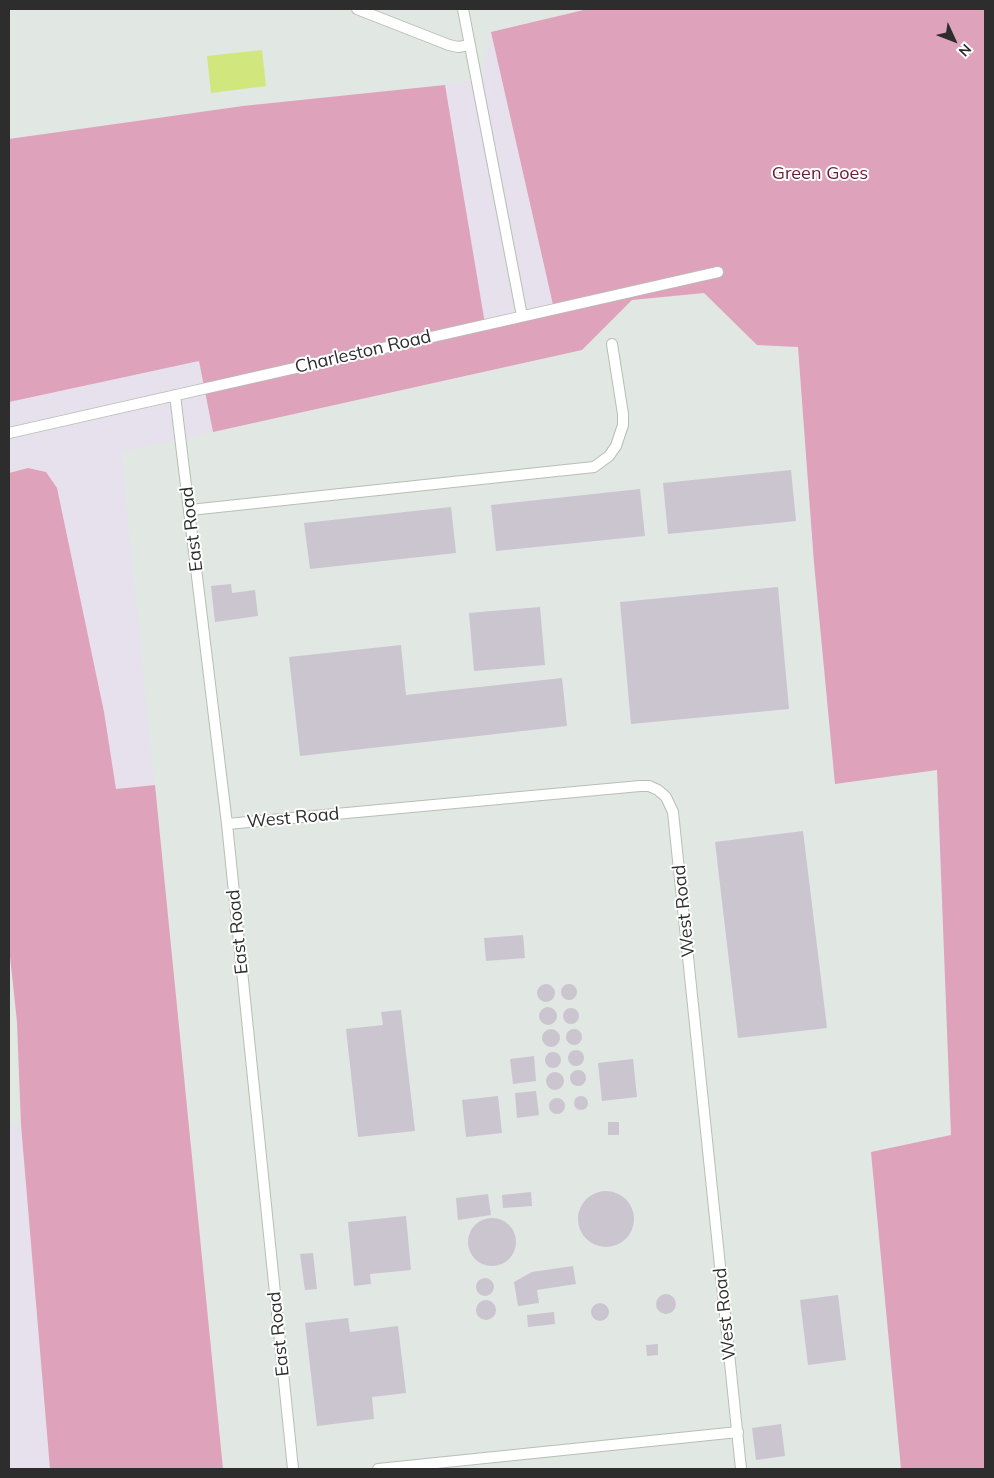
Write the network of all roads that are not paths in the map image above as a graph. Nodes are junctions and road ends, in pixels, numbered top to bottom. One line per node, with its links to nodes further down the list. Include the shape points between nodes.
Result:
1 (357, 9): 3 (lane, via 449,45)
2 (463, 9): 3 (lane)
3 (470, 45): 5 (lane)
4 (718, 272): 5 (lane, Charleston Road)
5 (522, 316): 7 (lane, Charleston Road)
6 (612, 344): 9 (lane, via 623,424 613,451 594,467)
7 (175, 395): 8 (lane, Charleston Road); 9 (lane, East Road)
8 (9, 433)
9 (190, 510): 10 (lane, East Road)
10 (227, 824): 11 (lane, West Road, via 640,786 649,786 666,797 673,812); 12 (lane, East Road)
11 (738, 1432): 13 (lane); 14 (lane, West Road)
12 (293, 1469)
13 (378, 1469)
14 (742, 1469)

